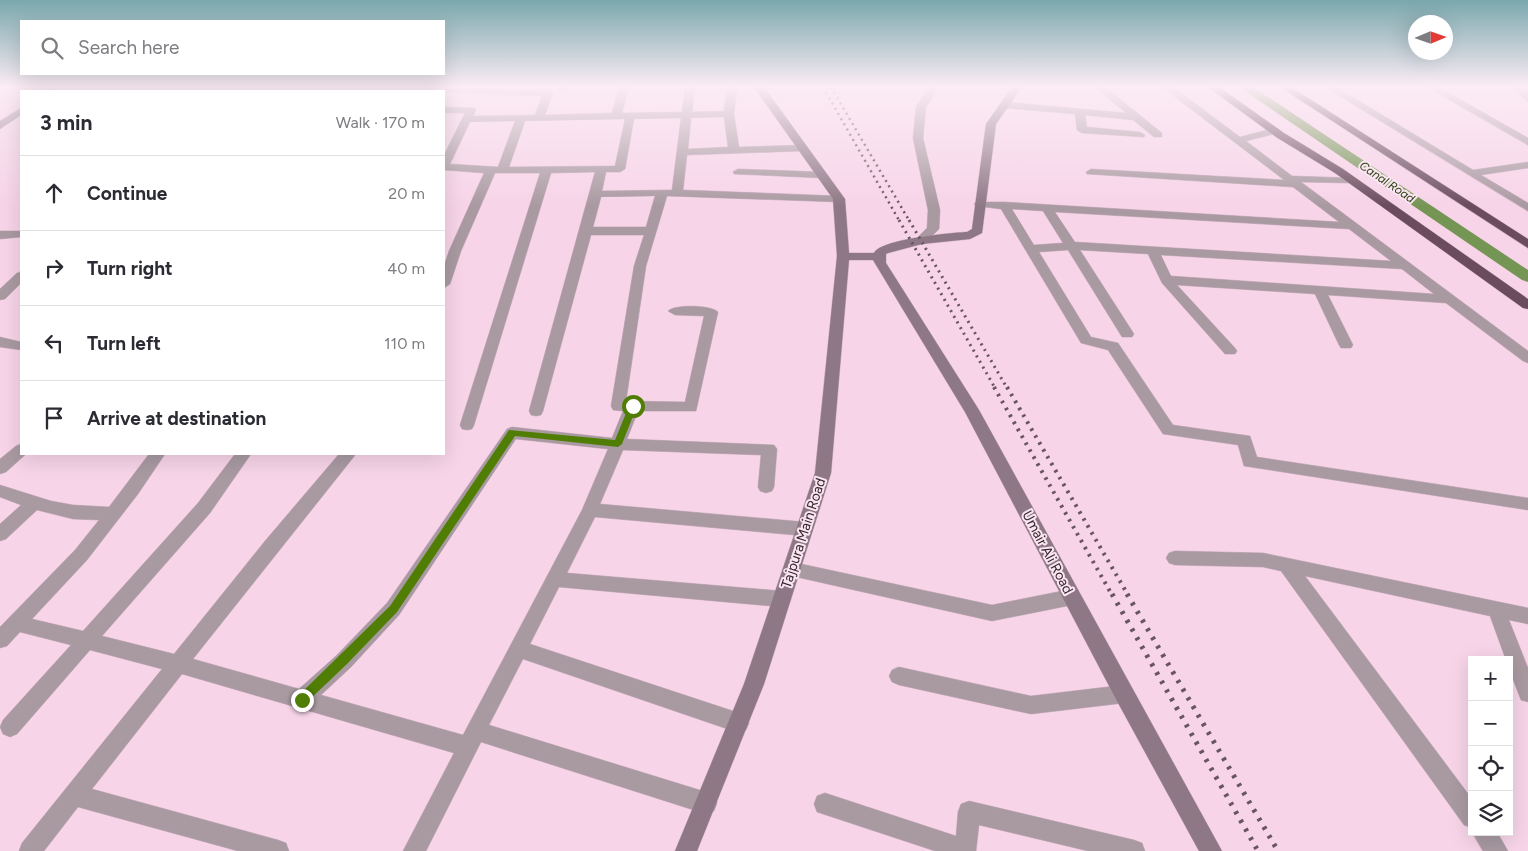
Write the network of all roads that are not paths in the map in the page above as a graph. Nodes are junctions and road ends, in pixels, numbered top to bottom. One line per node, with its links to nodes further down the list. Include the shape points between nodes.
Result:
1 (463, 127): 24 (street)
2 (517, 127): 29 (street)
3 (628, 127): 28 (street, via 620,169)
4 (685, 127): 23 (street)
5 (730, 127): 22 (street)
6 (788, 127): 21 (street)
7 (919, 127): 48 (street, via 918,138 934,210 933,228)
8 (991, 127): 39 (street)
9 (1082, 127): 17 (street, via 1082,130)
10 (1148, 127): 18 (street)
11 (1221, 127): 19 (street)
12 (1267, 127): 16 (highway)
13 (1346, 127): 49 (highway)
14 (1395, 127): 32 (street)
15 (1501, 127): 20 (street)
16 (1274, 132): 19 (street); 34 (highway)
17 (1140, 135)
18 (1158, 136)
19 (1239, 140): 35 (street)
20 (1528, 142)
21 (803, 148): 22 (street); 33 (street)
22 (734, 151): 23 (street)
23 (682, 152): 37 (street)
24 (445, 164)
25 (1528, 165): 32 (street)
26 (445, 166): 29 (street)
27 (547, 169): 28 (street); 29 (street); 72 (street)
28 (601, 169): 36 (street)
29 (496, 170): 58 (street, via 455,251)
30 (738, 172): 33 (street)
31 (1091, 172): 35 (street)
32 (1471, 173): 42 (street)
33 (822, 175): 38 (street)
34 (1350, 180): 35 (street); 62 (highway)
35 (1293, 182): 43 (street)
36 (596, 194): 37 (street); 45 (street)
37 (669, 194): 38 (street); 44 (street)
38 (839, 199): 53 (street, Tajpura Main Road)
39 (980, 204): 40 (street); 48 (street, via 978,231 970,235)
40 (1004, 205): 41 (street); 51 (street)
41 (1047, 208): 43 (street); 50 (street)
42 (1528, 208)
43 (1353, 226): 55 (street)
44 (651, 230): 45 (street); 70 (street, via 640,266 618,406)
45 (586, 231): 71 (street)
46 (20, 234): 47 (street)
47 (0, 235)
48 (921, 240): 54 (street, via 884,250)
49 (1528, 244)
50 (1072, 246): 51 (street); 52 (street); 64 (street)
51 (1031, 250): 82 (street, via 1086,340 1113,346 1168,430 1245,440 1250,462)
52 (1153, 251): 55 (street); 57 (street)
53 (843, 256): 54 (street); 85 (street, Tajpura Main Road, via 823,473)
54 (878, 257): 91 (street, Umair Ali Road, via 972,410)
55 (1406, 266): 61 (street)
56 (20, 277): 60 (street)
57 (1166, 280): 59 (street); 68 (street)
58 (445, 281)
59 (1319, 290): 61 (street); 66 (street)
60 (0, 296)
61 (1450, 299): 69 (street)
62 (1528, 305)
63 (675, 311): 70 (street, via 711,312 691,407)
64 (1127, 334)
65 (0, 342): 67 (street)
66 (1346, 345)
67 (20, 346)
68 (1230, 351)
69 (1528, 358)
70 (633, 406): 73 (street)
71 (536, 411)
72 (467, 425)
73 (618, 444): 79 (street, via 769,448); 83 (street); 103 (street, via 512,433 393,609)
74 (20, 451): 78 (street)
75 (155, 455): 84 (street)
76 (242, 455): 97 (street, via 204,508)
77 (347, 455): 99 (street)
78 (0, 468)
79 (766, 487)
80 (0, 491): 81 (street)
81 (35, 502): 84 (street, via 73,512); 86 (street)
82 (1528, 504)
83 (590, 510): 85 (street); 90 (street)
84 (113, 514): 95 (street, via 81,555)
85 (805, 529): 89 (street, Tajpura Main Road)
86 (0, 534)
87 (1175, 558): 88 (street, via 1263,560)
88 (1286, 564): 93 (street); 110 (street)
89 (792, 569): 91 (street, via 992,613); 92 (street, Tajpura Main Road)
90 (554, 580): 92 (street); 98 (street)
91 (1072, 597): 102 (street, Umair Ali Road)
92 (782, 599): 104 (street, Tajpura Main Road)
93 (1496, 610): 94 (street); 101 (street)
94 (1528, 616)
95 (17, 623): 96 (street); 97 (street)
96 (0, 640)
97 (87, 641): 99 (street); 105 (street)
98 (518, 649): 104 (street); 106 (street)
99 (178, 664): 103 (street); 107 (street)
100 (900, 676): 102 (street, via 1031,705)
101 (1528, 693)
102 (1124, 694): 118 (street, Umair Ali Road)
103 (302, 700): 106 (street)
104 (739, 723): 108 (street, Tajpura Main Road)
105 (10, 727)
106 (472, 739): 108 (street); 115 (street)
107 (73, 795): 113 (street); 114 (street)
108 (706, 803): 116 (street, Tajpura Main Road)
109 (825, 804): 112 (street)
110 (1468, 812)
111 (1486, 836): 119 (street)
112 (965, 850): 117 (street, via 968,812)
113 (30, 851)
114 (278, 851)
115 (414, 851)
116 (686, 851)
117 (1134, 851)
118 (1211, 851)
119 (1497, 851)

